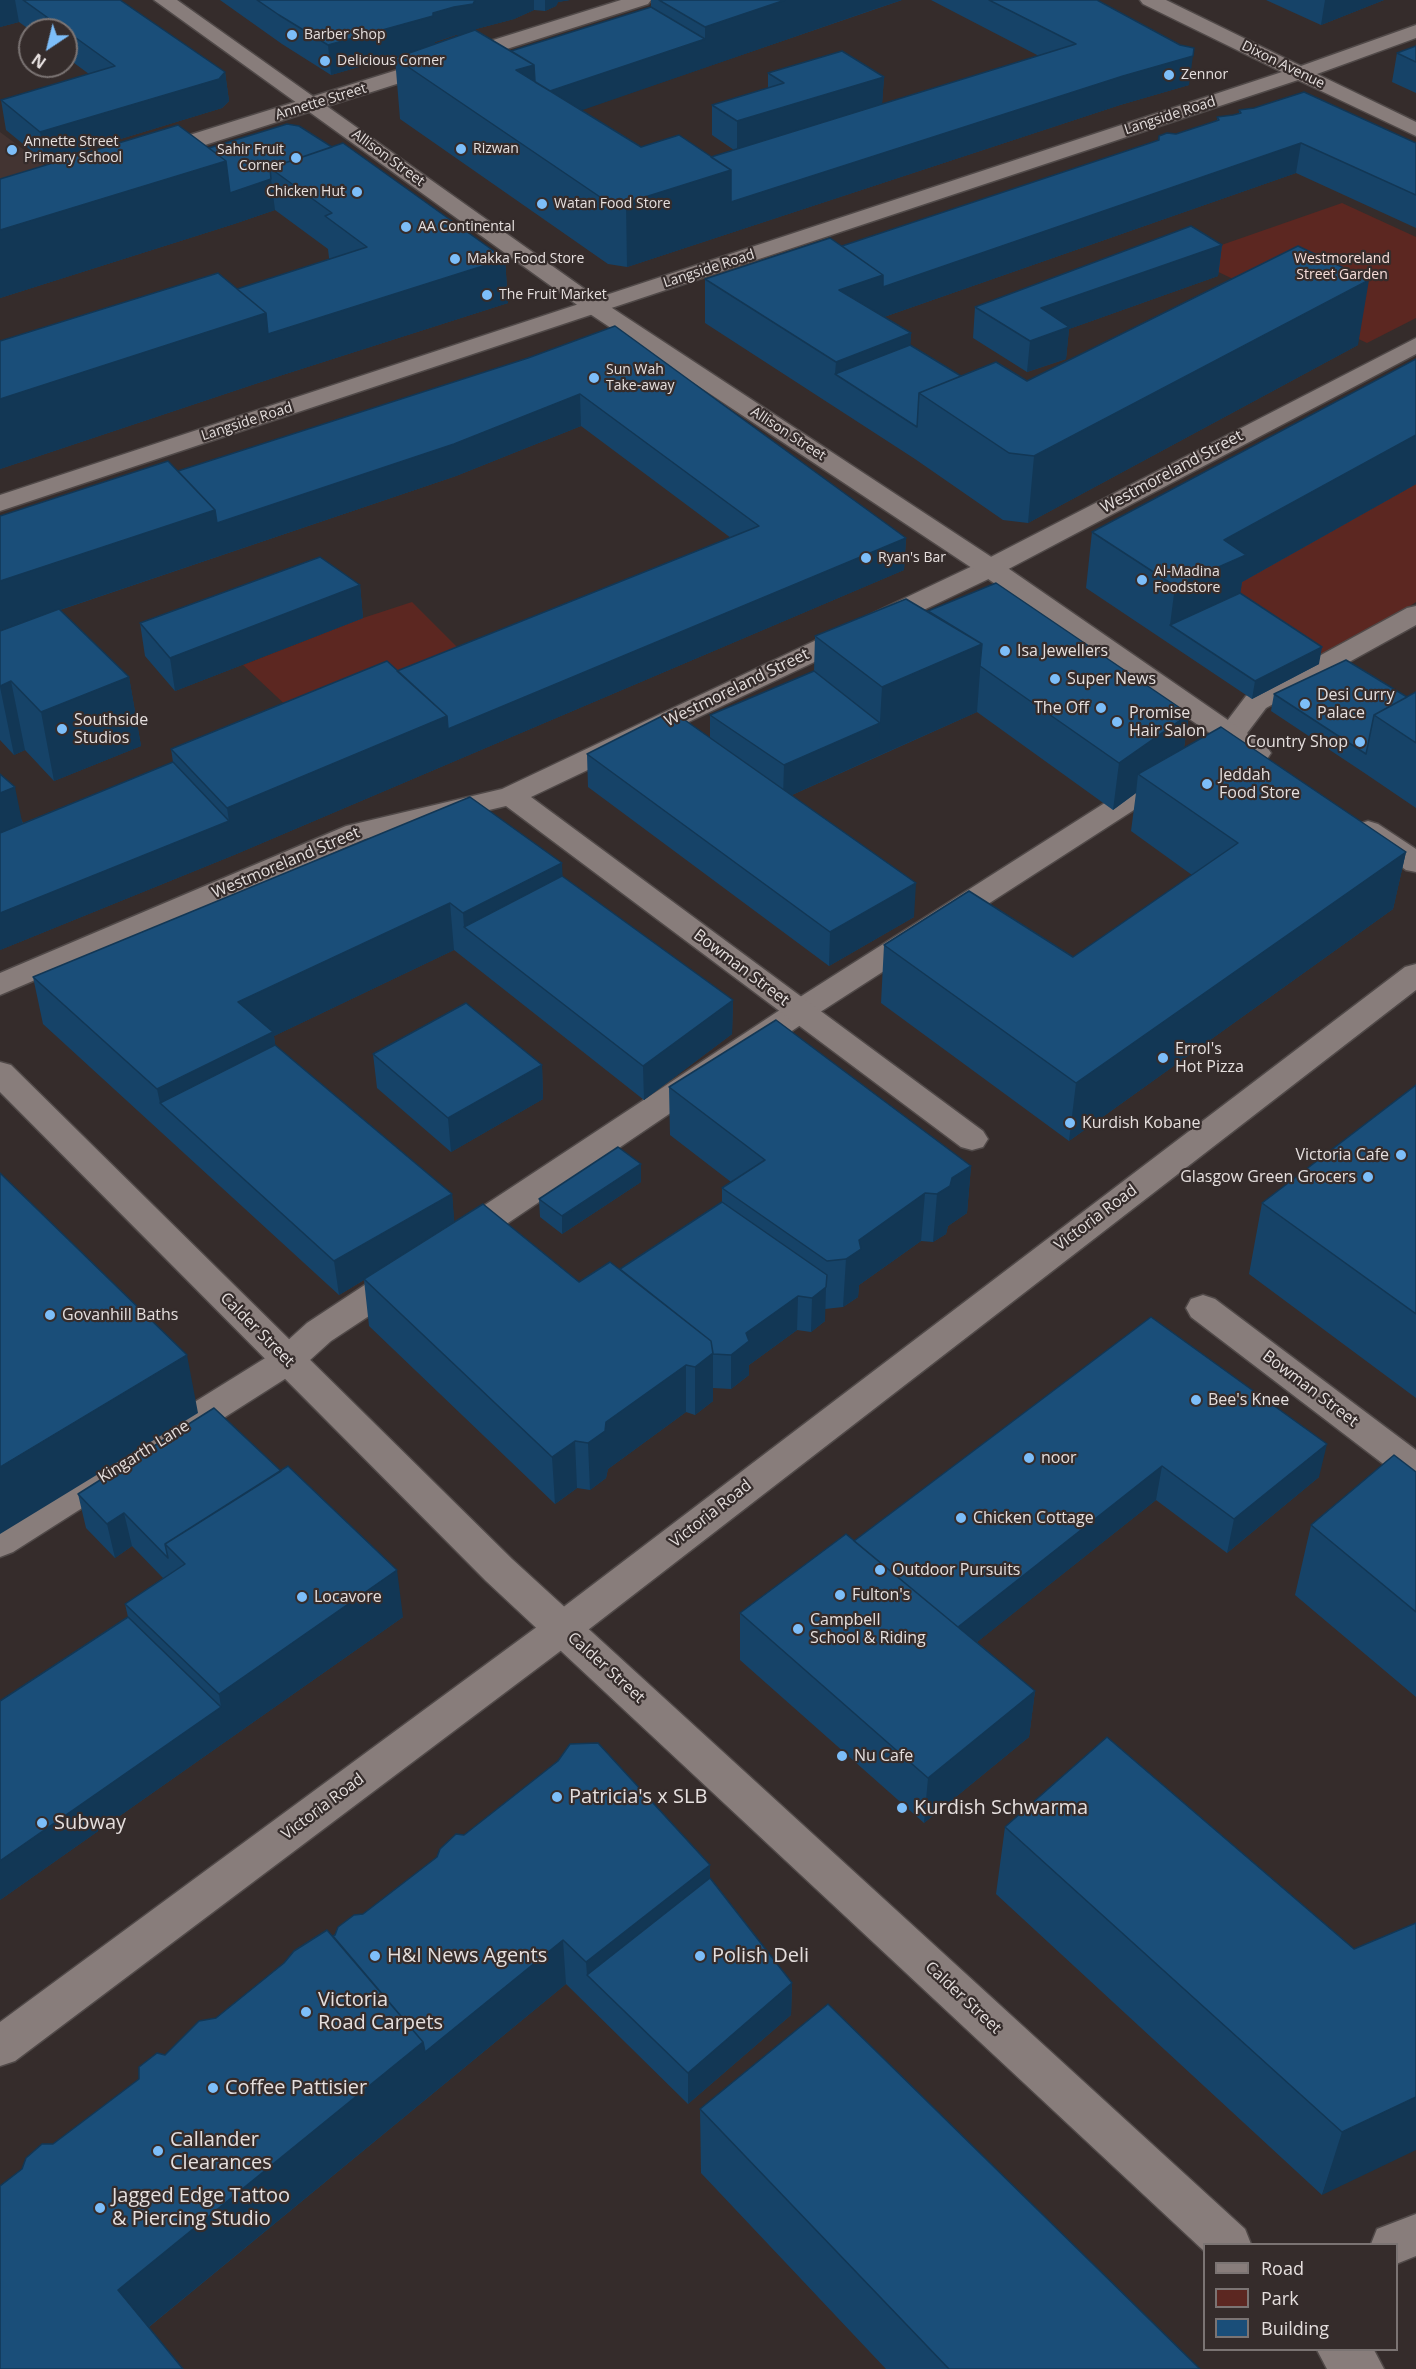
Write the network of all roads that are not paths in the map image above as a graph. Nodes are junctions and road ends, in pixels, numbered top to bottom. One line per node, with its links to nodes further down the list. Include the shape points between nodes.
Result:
1 (164, 0): 6 (street, Allison Street)
2 (641, 0): 6 (street, Annette Street)
3 (1150, 0): 5 (street, Dixon Avenue)
4 (1416, 31): 5 (street, Langside Road)
5 (1300, 73): 7 (street, Dixon Avenue); 9 (street, Langside Road)
6 (314, 104): 8 (street, Annette Street); 9 (street, Allison Street)
7 (1416, 130)
8 (130, 161)
9 (595, 307): 11 (street, Langside Road); 12 (street, Allison Street)
10 (1416, 345): 12 (street, Westmoreland Street)
11 (0, 503)
12 (990, 568): 14 (street, Allison Street); 16 (street, Westmoreland Street)
13 (1416, 614): 14 (street, via 1256,702)
14 (1231, 735): 15 (street, Allison Street); 21 (street, Kingarth Lane)
15 (1278, 768)
16 (511, 796): 20 (street, Westmoreland Street, via 356,832); 21 (street, Bowman Street)
17 (1353, 819): 18 (street)
18 (1416, 863)
19 (1416, 974): 28 (street, Victoria Road)
20 (0, 985)
21 (800, 1011): 23 (street, Bowman Street); 25 (street, Kingarth Lane, via 319,1332)
22 (0, 1073): 25 (street, Calder Street)
23 (972, 1138)
24 (1203, 1308): 26 (street, Bowman Street)
25 (288, 1361): 27 (street, Kingarth Lane); 28 (street, Calder Street)
26 (1415, 1467)
27 (0, 1542)
28 (562, 1629): 29 (street, Victoria Road); 31 (street, Calder Street)
29 (0, 2047)
30 (1416, 2235): 32 (street)
31 (1228, 2243)
32 (1396, 2243)
33 (1342, 2351): 34 (street)
34 (1360, 2369)

